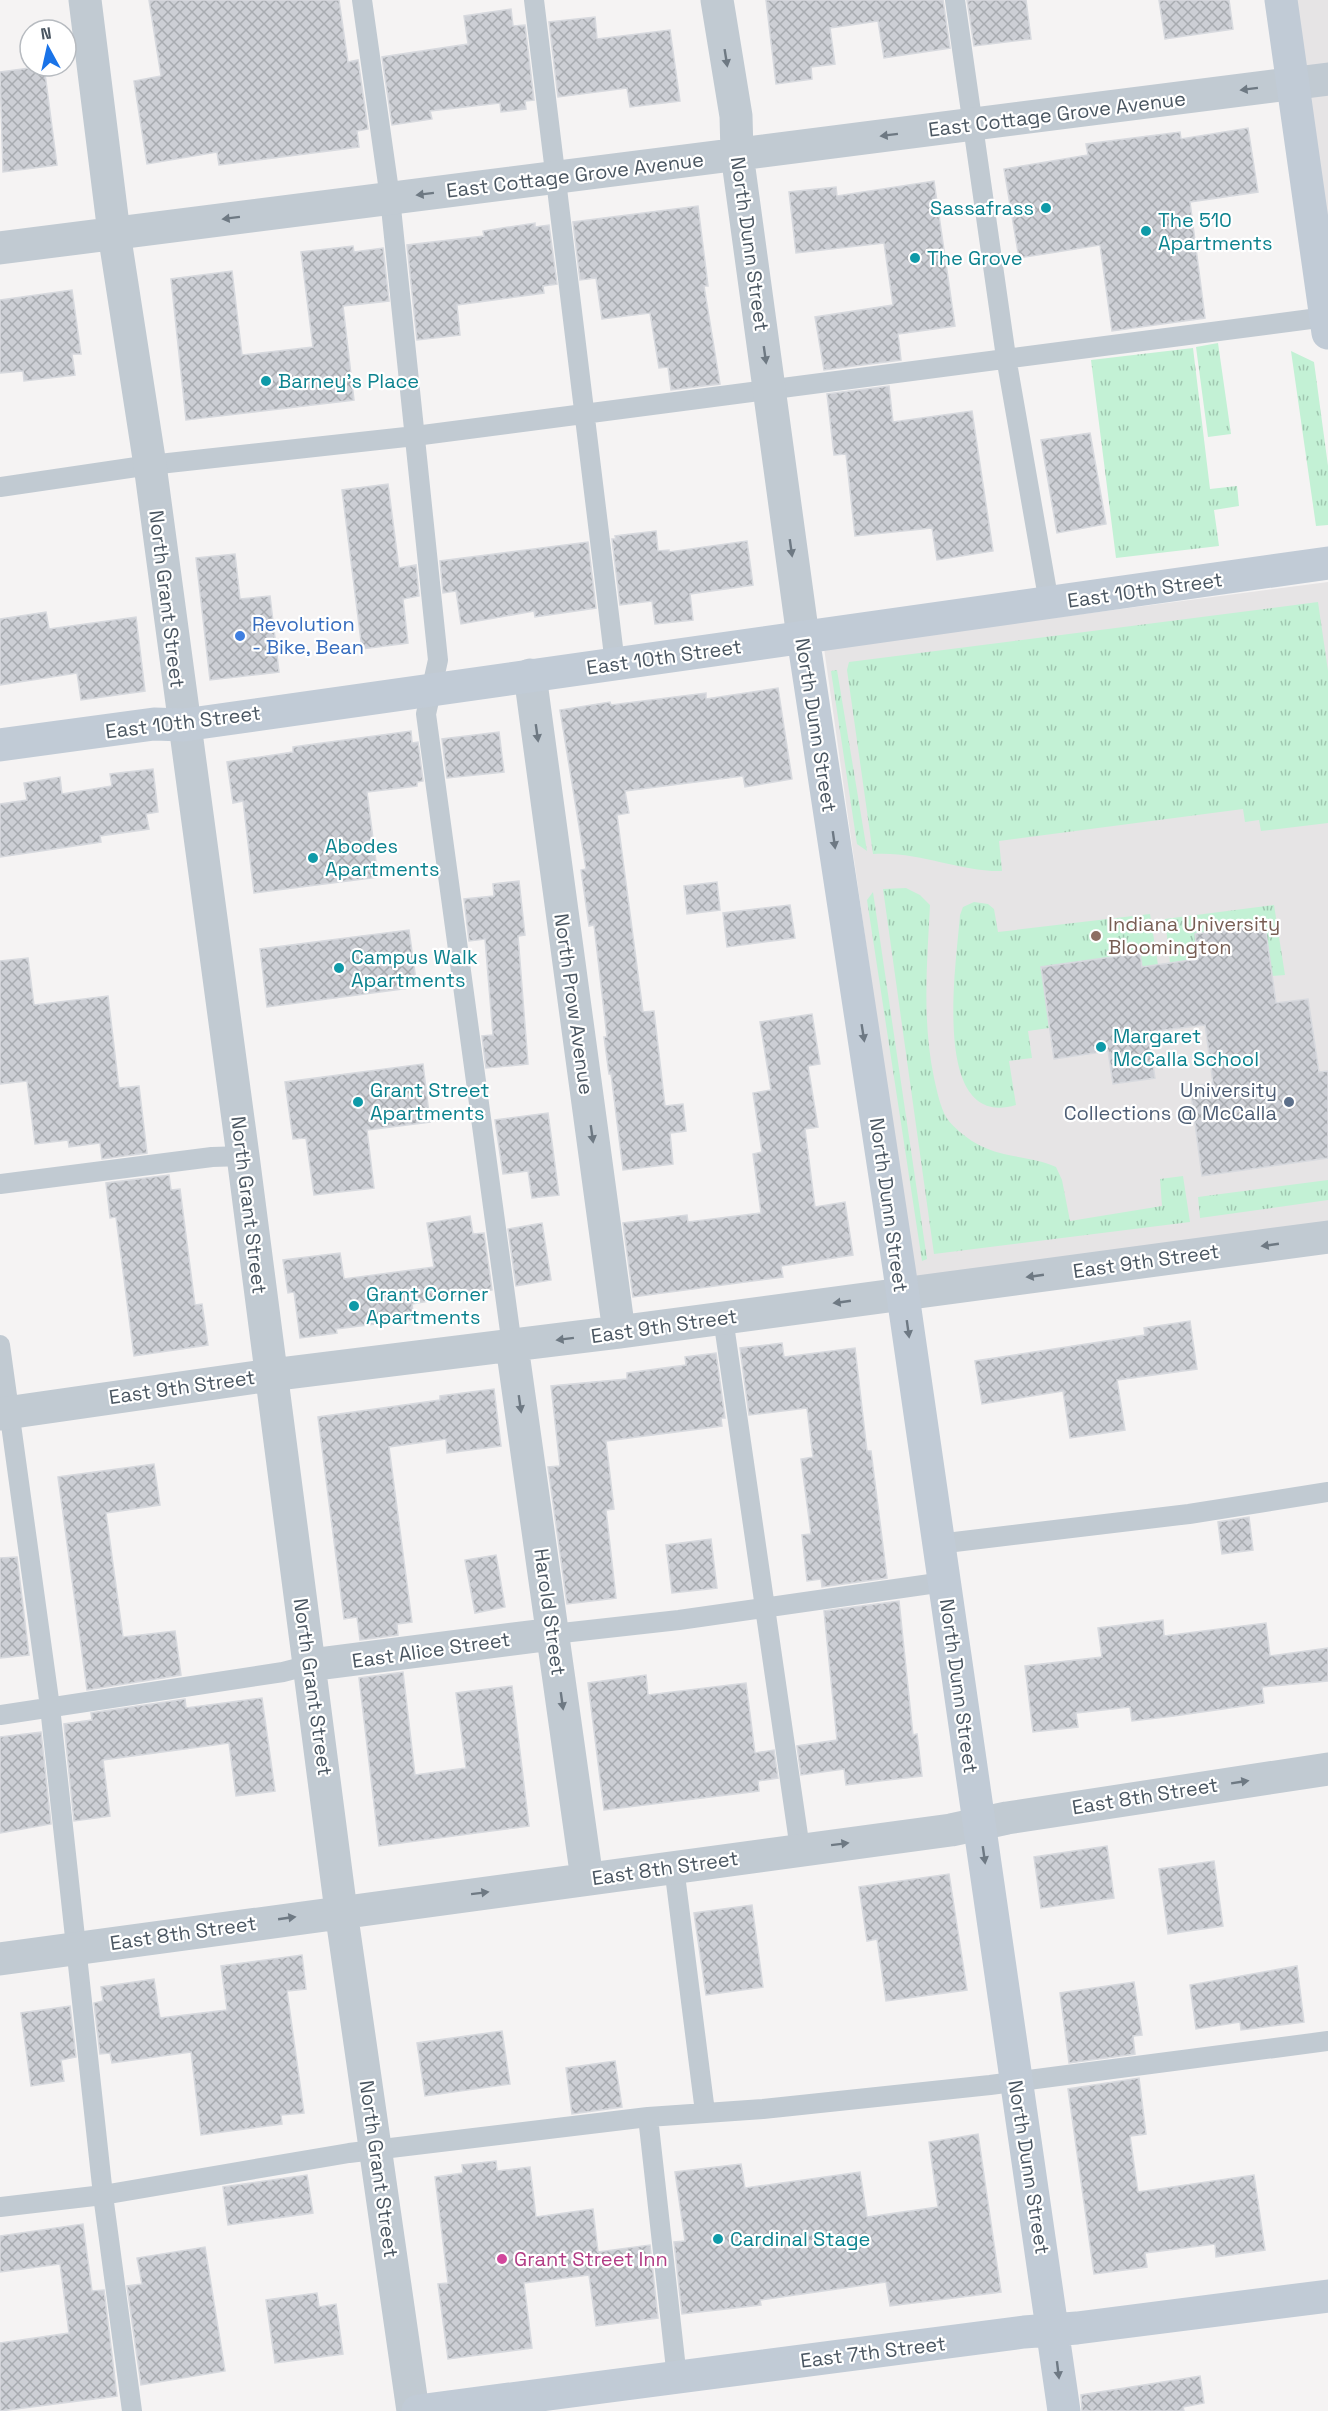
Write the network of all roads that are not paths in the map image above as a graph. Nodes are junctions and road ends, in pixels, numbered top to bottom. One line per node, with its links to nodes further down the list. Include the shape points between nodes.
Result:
1 (86, 0): 13 (street, North Grant Street)
2 (362, 0): 12 (lane)
3 (534, 0): 11 (lane)
4 (717, 0): 10 (street, North Dunn Street, one-way to 10, via 736,116)
5 (955, 0): 9 (lane)
6 (1281, 0): 8 (street)
7 (1328, 79): 8 (street, East Cottage Grove Avenue)
8 (1294, 84): 9 (street, East Cottage Grove Avenue, one-way to 9); 15 (street)
9 (973, 124): 10 (street, East Cottage Grove Avenue, one-way to 10); 16 (lane)
10 (737, 154): 11 (street, East Cottage Grove Avenue); 17 (street, North Dunn Street, one-way to 17)
11 (555, 177): 12 (street, East Cottage Grove Avenue, one-way to 12); 18 (lane)
12 (390, 198): 13 (street, East Cottage Grove Avenue, one-way to 13); 19 (lane)
13 (114, 233): 14 (street, East Cottage Grove Avenue); 20 (street, North Grant Street)
14 (0, 248)
15 (1327, 325): 16 (lane)
16 (1006, 357): 17 (lane); 23 (lane)
17 (770, 389): 18 (lane); 24 (street, North Dunn Street, one-way to 24)
18 (584, 414): 19 (lane); 25 (lane)
19 (415, 436): 20 (lane); 27 (lane, via 438,660)
20 (150, 465): 21 (lane); 28 (street, North Grant Street)
21 (0, 487)
22 (1328, 563): 23 (street, East 10th Street)
23 (1049, 603): 24 (street, East 10th Street)
24 (802, 637): 25 (street, East 10th Street); 33 (street, North Dunn Street, one-way to 33)
25 (615, 664): 26 (street, East 10th Street)
26 (530, 675): 27 (street, East 10th Street); 35 (street, North Prow Avenue, one-way to 35)
27 (432, 689): 28 (street, East 10th Street); 37 (lane, via 426,714)
28 (184, 725): 29 (street, East 10th Street, via 154,724); 30 (street, North Grant Street)
29 (0, 746)
30 (243, 1156): 31 (lane); 38 (street, North Grant Street)
31 (0, 1184)
32 (1328, 1237): 33 (street, East 9th Street, one-way to 33)
33 (903, 1294): 34 (street, East 9th Street, one-way to 34); 41 (street, North Dunn Street, one-way to 41)
34 (723, 1318): 35 (street, East 9th Street); 43 (lane)
35 (619, 1332): 37 (street, East 9th Street, one-way to 37)
36 (0, 1345): 39 (lane)
37 (512, 1346): 38 (street, East 9th Street); 44 (street, Harold Street, one-way to 44)
38 (271, 1375): 39 (street, East 9th Street); 45 (street, North Grant Street)
39 (4, 1414): 46 (lane)
40 (1328, 1492): 41 (lane, via 1189,1514)
41 (938, 1544): 42 (street, North Dunn Street)
42 (944, 1582): 43 (lane); 49 (street, North Dunn Street)
43 (766, 1607): 44 (lane); 50 (lane)
44 (553, 1634): 45 (street, East Alice Street); 52 (street, Harold Street, one-way to 52)
45 (310, 1665): 46 (lane); 53 (street, North Grant Street)
46 (50, 1707): 47 (lane); 54 (lane)
47 (0, 1715)
48 (1328, 1768): 49 (street, East 8th Street, one-way to 48)
49 (979, 1822): 50 (street, East 8th Street, one-way to 49, via 951,1830); 57 (street, North Dunn Street, one-way to 57)
50 (800, 1849): 51 (street, East 8th Street)
51 (674, 1867): 52 (street, East 8th Street); 58 (lane)
52 (587, 1879): 53 (street, East 8th Street, one-way to 52)
53 (341, 1911): 54 (street, East 8th Street, one-way to 53); 60 (street, North Grant Street)
54 (75, 1948): 55 (street, East 8th Street); 61 (lane)
55 (0, 1959)
56 (1328, 2041): 57 (lane)
57 (1015, 2080): 58 (lane); 64 (street, North Dunn Street)
58 (705, 2112): 59 (lane)
59 (648, 2117): 60 (lane); 65 (lane)
60 (376, 2149): 61 (lane); 67 (street, North Grant Street)
61 (103, 2195): 62 (lane); 66 (lane)
62 (0, 2207)
63 (1328, 2296): 64 (street, East 7th Street)
64 (1053, 2330): 65 (street, East 7th Street); 69 (street, North Dunn Street, one-way to 69)
65 (677, 2378): 68 (street, East 7th Street)
66 (132, 2411)
67 (413, 2411)
68 (418, 2411)
69 (1064, 2411)

